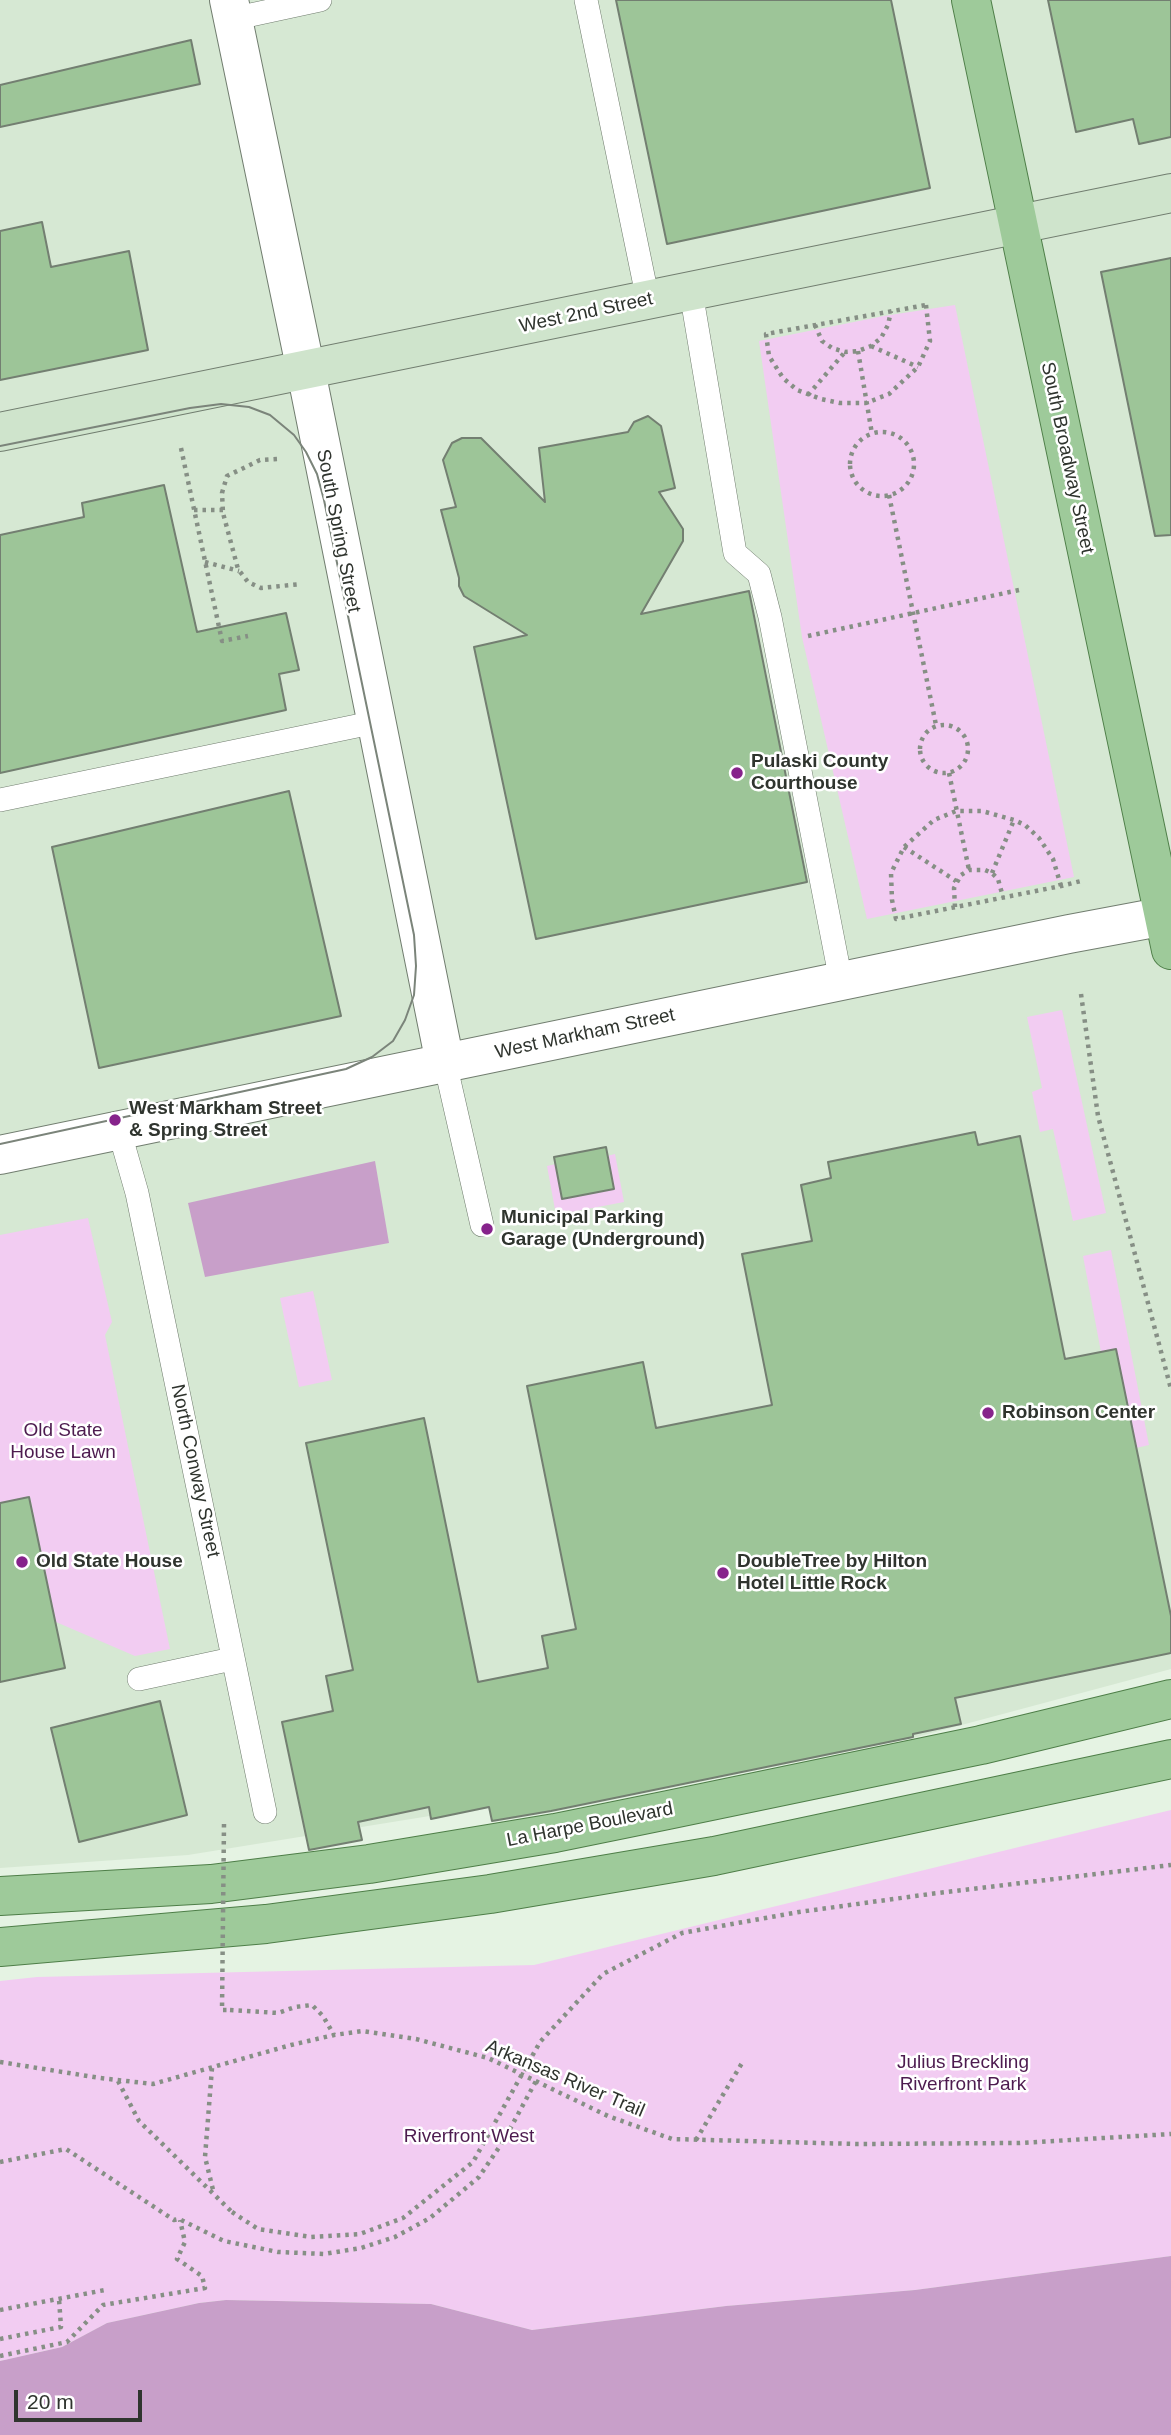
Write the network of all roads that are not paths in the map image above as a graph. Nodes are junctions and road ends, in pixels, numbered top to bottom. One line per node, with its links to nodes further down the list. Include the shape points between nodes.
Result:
1 (320, 0): 4 (lane)
2 (586, 0): 8 (lane)
3 (971, 0): 6 (main road, South Broadway Street)
4 (230, 9): 9 (street, South Spring Street)
5 (1171, 193): 6 (main road, West 2nd Street)
6 (1018, 225): 7 (main road, West 2nd Street); 13 (main road, South Broadway Street)
7 (691, 292): 8 (main road, West 2nd Street); 14 (lane, via 735,553 759,574 770,617)
8 (648, 300): 9 (main road, West 2nd Street)
9 (306, 371): 10 (main road, West 2nd Street); 11 (street, South Spring Street)
10 (0, 432)
11 (376, 722): 12 (lane); 15 (street, South Spring Street)
12 (0, 800)
13 (1169, 927): 14 (street, West Markham Street)
14 (841, 981): 15 (street, West Markham Street)
15 (445, 1063): 16 (street, West Markham Street); 18 (lane)
16 (120, 1130): 17 (street, West Markham Street); 19 (lane, North Conway Street, via 137,1193)
17 (0, 1155)
18 (482, 1225)
19 (232, 1659): 20 (lane); 23 (lane, North Conway Street)
20 (139, 1679)
21 (1171, 1699): 24 (main road, La Harpe Boulevard, via 981,1745 555,1833 211,1884)
22 (1171, 1759): 25 (main road, via 714,1856 503,1892 266,1924)
23 (265, 1812)
24 (0, 1896)
25 (0, 1947)

